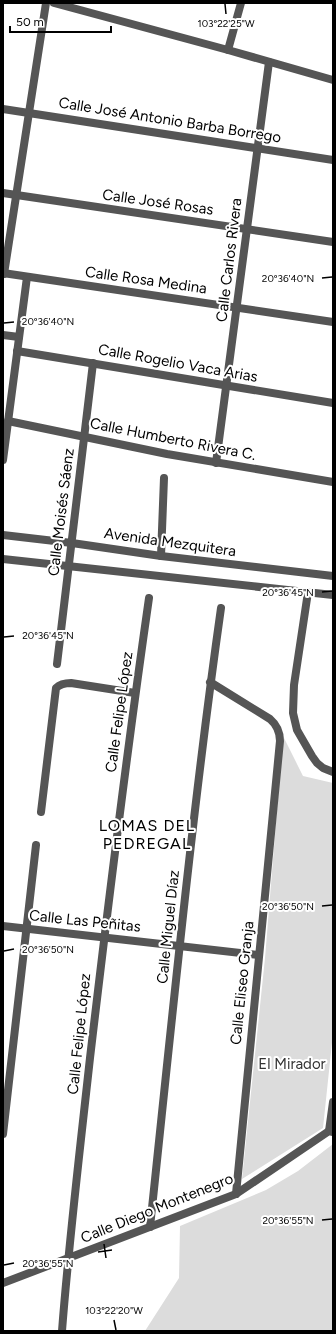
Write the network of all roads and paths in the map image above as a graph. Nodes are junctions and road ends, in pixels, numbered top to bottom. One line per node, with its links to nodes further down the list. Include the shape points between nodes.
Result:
1 (46, 3): 8 (street)
2 (54, 3): 4 (street)
3 (242, 3): 4 (street)
4 (228, 50): 5 (street)
5 (269, 62): 6 (street); 9 (street, Calle Carlos Rivera)
6 (333, 80)
7 (3, 109): 8 (street, Calle José Antonio Barba Borrego)
8 (28, 113): 9 (street, Calle José Antonio Barba Borrego); 12 (street)
9 (257, 148): 10 (street, Calle José Antonio Barba Borrego); 13 (street, Calle Carlos Rivera)
10 (333, 160)
11 (3, 193): 12 (street, Calle José Rosas)
12 (16, 195): 13 (street, Calle José Rosas); 15 (street)
13 (247, 229): 14 (street, Calle José Rosas); 17 (street, Calle Carlos Rivera)
14 (333, 242)
15 (4, 274): 16 (street, Calle Rosa Medina)
16 (27, 277): 17 (street, Calle Rosa Medina); 20 (street)
17 (237, 308): 18 (street, Calle Rosa Medina); 23 (street, Calle Carlos Rivera)
18 (333, 322)
19 (3, 335): 20 (street)
20 (19, 337): 21 (street)
21 (17, 351): 22 (street, Calle Rogelio Vaca Arias); 24 (street)
22 (93, 363): 23 (street, Calle Rogelio Vaca Arias); 27 (street, Calle Moisés Sáenz)
23 (226, 385): 25 (street, Calle Rogelio Vaca Arias); 29 (street, Calle Carlos Rivera)
24 (7, 393): 26 (street)
25 (333, 403)
26 (8, 421): 27 (street, Calle Humberto Rivera C.); 28 (street)
27 (84, 437): 29 (street, Calle Humberto Rivera C.); 33 (street, Calle Moisés Sáenz)
28 (3, 460)
29 (216, 463): 31 (street, Calle Humberto Rivera C.)
30 (164, 478): 34 (street)
31 (333, 482)
32 (3, 535): 33 (street, Avenida Mezquitera)
33 (72, 543): 34 (street, Avenida Mezquitera); 36 (street, Calle Moisés Sáenz)
34 (161, 556): 37 (street, Avenida Mezquitera)
35 (3, 559): 36 (street)
36 (69, 566): 38 (street); 42 (street, Calle Moisés Sáenz)
37 (333, 576)
38 (308, 592): 39 (street); 45 (street, via 294,685 293,713 297,730 312,756 323,768)
39 (333, 596)
40 (149, 598): 44 (street, Calle Felipe López)
41 (221, 608): 43 (street, Calle Miguel Díaz)
42 (57, 664)
43 (210, 682): 51 (street, Calle Miguel Díaz); 52 (street, Calle Eliseo Granja, via 270,719 280,734)
44 (135, 693): 46 (street, via 71,683 56,688); 50 (street, Calle Felipe López)
45 (333, 772)
46 (41, 812)
47 (36, 845): 49 (street)
48 (3, 926): 49 (street, Calle Las Peñitas)
49 (26, 928): 50 (street, Calle Las Peñitas); 55 (street)
50 (104, 937): 51 (street, Calle Las Peñitas); 58 (street, Calle Felipe López)
51 (179, 946): 52 (street, Calle Las Peñitas); 57 (street, Calle Miguel Díaz)
52 (259, 955): 56 (street, Calle Eliseo Granja)
53 (333, 1102): 54 (street)
54 (331, 1132): 56 (street, Calle Diego Montenegro)
55 (3, 1134)
56 (236, 1194): 57 (street, Calle Diego Montenegro)
57 (150, 1227): 58 (street, Calle Diego Montenegro)
58 (67, 1258): 59 (street, Calle Diego Montenegro); 60 (street, Calle Felipe López)
59 (3, 1283)
60 (62, 1331)

